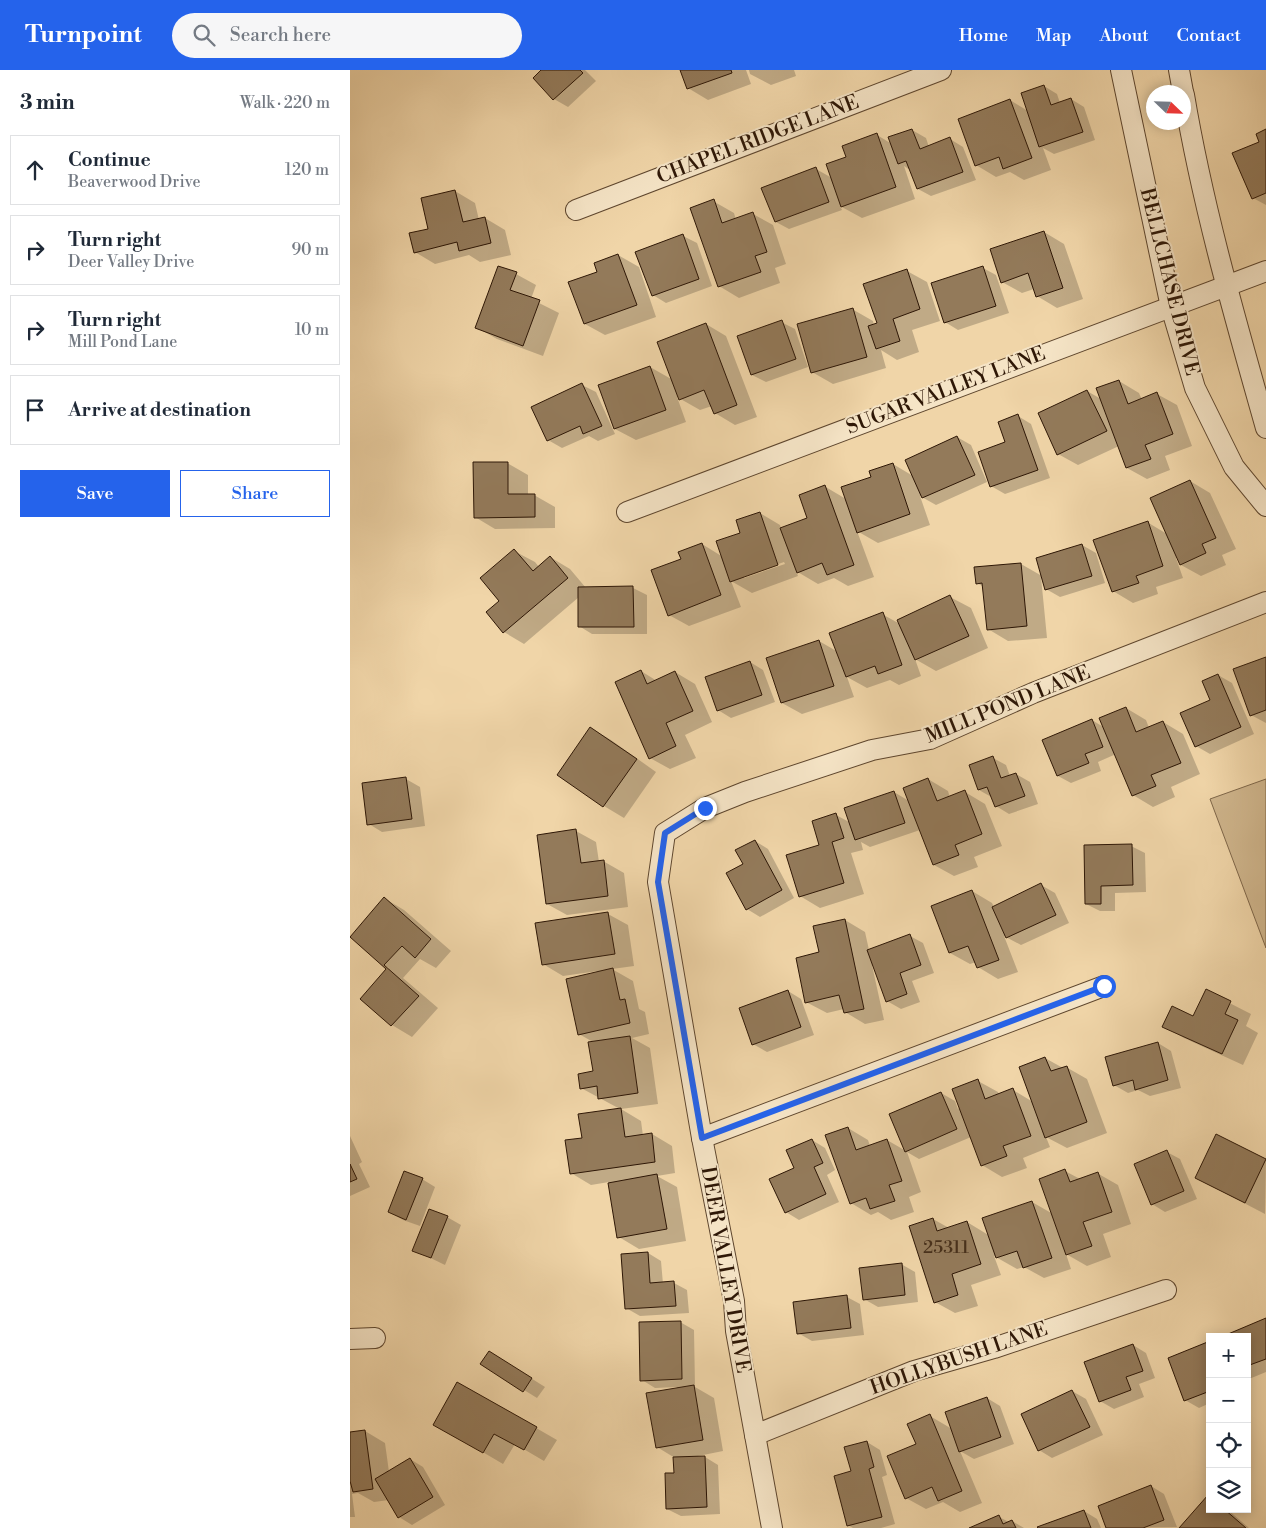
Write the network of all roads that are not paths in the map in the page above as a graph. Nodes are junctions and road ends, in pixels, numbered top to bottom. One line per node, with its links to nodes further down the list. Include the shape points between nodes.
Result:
1 (941, 70): 6 (street, CHAPEL RIDGE LANE)
2 (1121, 70): 9 (street, BELLCHASE DRIVE)
3 (1179, 70): 4 (street)
4 (1182, 85)
5 (1189, 130): 8 (street)
6 (576, 210)
7 (1266, 271): 8 (street, SUGAR VALLEY LANE)
8 (1226, 286): 9 (street, SUGAR VALLEY LANE); 10 (street)
9 (1171, 307): 11 (street, BELLCHASE DRIVE, via 1195,388 1234,467); 12 (street, SUGAR VALLEY LANE)
10 (1266, 428)
11 (1266, 506)
12 (627, 512)
13 (1266, 602): 14 (street, MILL POND LANE, via 1033,693 930,739 872,750 745,792 705,808)
14 (665, 833): 16 (street, DEER VALLEY DRIVE, via 658,882)
15 (1104, 986): 16 (street)
16 (702, 1138): 20 (street, DEER VALLEY DRIVE, via 734,1301 736,1331)
17 (1166, 1290): 20 (street, HOLLYBUSH LANE, via 994,1348 914,1371)
18 (376, 1338): 19 (street)
19 (350, 1339)
20 (755, 1435): 21 (street, DEER VALLEY DRIVE)
21 (772, 1528)

